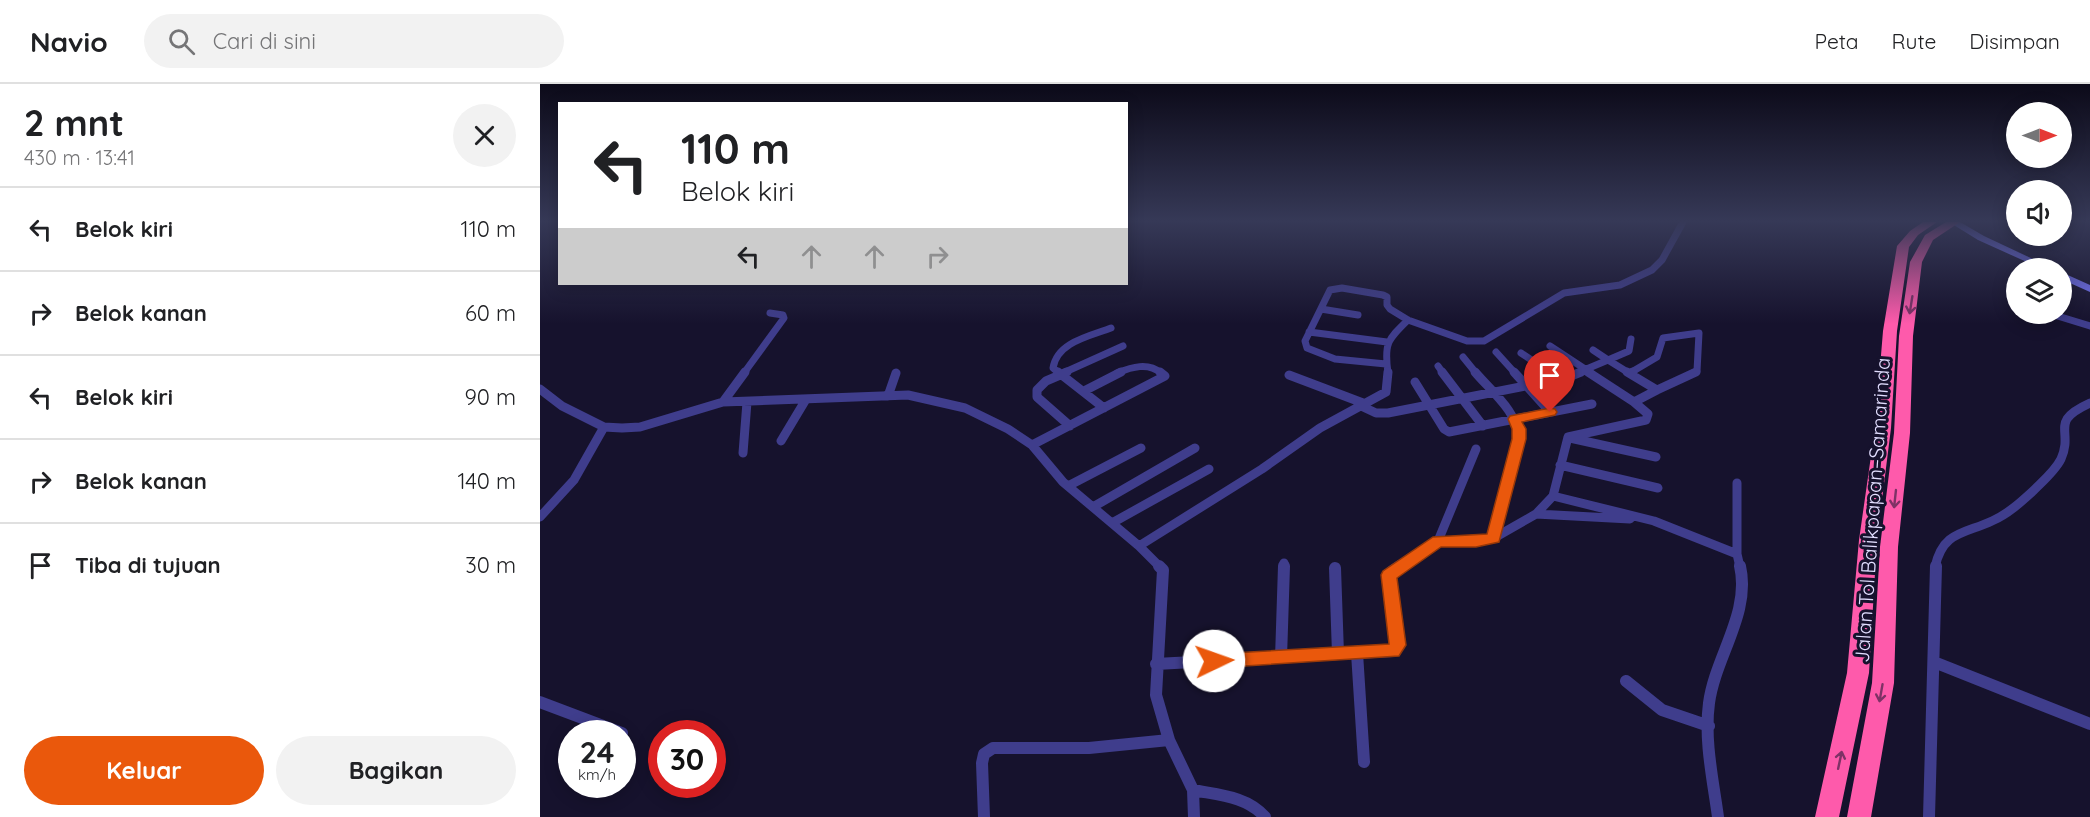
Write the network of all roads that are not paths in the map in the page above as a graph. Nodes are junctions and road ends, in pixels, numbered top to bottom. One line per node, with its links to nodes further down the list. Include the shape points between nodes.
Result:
1 (1664, 256): 9 (street, via 1652,270 1620,285 1564,293 1484,341 1467,341)
2 (1902, 256): 95 (highway, Jalan Tol Balikpapan–Samarinda, one-way to 2, via 1858,673 1868,540)
3 (1918, 256): 96 (highway, Jalan Tol Balikpapan–Samarinda, one-way to 96, via 1906,336 1902,433 1889,547 1883,683)
4 (2072, 280): 5 (street)
5 (2090, 289)
6 (1321, 309): 8 (street); 9 (street, via 1332,288 1362,291 1386,296 1390,309); 13 (street)
7 (770, 313): 40 (street, via 784,318)
8 (1358, 315)
9 (1408, 320): 15 (street)
10 (2072, 320): 11 (street)
11 (2090, 326)
12 (1111, 328): 28 (street, via 1060,351 1052,365)
13 (1309, 333): 15 (street); 23 (street, via 1305,341 1314,353)
14 (1631, 339): 22 (street, via 1629,351)
15 (1387, 342): 23 (street)
16 (1123, 346): 28 (street)
17 (1550, 346): 25 (street)
18 (1593, 350): 22 (street)
19 (1496, 352): 32 (street)
20 (1521, 353): 30 (street)
21 (1463, 357): 36 (street)
22 (1608, 360): 25 (street); 27 (street)
23 (1386, 364): 44 (street, via 1389,387)
24 (1438, 366): 38 (street)
25 (1584, 370): 30 (street); 42 (street)
26 (896, 373): 37 (street)
27 (1629, 373): 34 (street); 34 (street, via 1658,357 1663,338 1699,333 1697,371)
28 (1061, 375): 35 (street); 50 (street, via 1041,384 1037,398)
29 (1289, 375): 44 (street)
30 (1560, 379): 32 (street)
31 (1415, 382): 46 (street)
32 (1526, 385): 36 (street); 48 (street)
33 (540, 389): 52 (street, via 562,406)
34 (1657, 390): 42 (street)
35 (1084, 391): 47 (street); 47 (street, via 1134,366 1164,374 1160,380)
36 (1492, 392): 38 (street); 49 (street)
37 (888, 396): 39 (street); 55 (street, via 919,396 957,405)
38 (1460, 398): 46 (street); 51 (street)
39 (805, 401): 41 (street); 54 (street)
40 (723, 402): 41 (street); 52 (street, via 635,428)
41 (747, 402): 59 (street)
42 (1634, 402): 53 (street, via 1648,414 1646,420)
43 (2090, 403): 81 (street, via 2065,417 2066,444 2056,467 2031,494 2003,515 1963,531 1941,547 1932,619)
44 (1361, 404): 46 (street, via 1380,414); 74 (street)
45 (1592, 404): 48 (street)
46 (1428, 405): 51 (street, via 1449,432)
47 (1104, 408): 50 (street)
48 (1550, 412): 49 (street)
49 (1515, 419): 51 (street); 72 (street, via 1519,439)
50 (1070, 426): 55 (street)
51 (1483, 426)
52 (604, 427): 69 (street, via 574,480)
53 (1568, 437): 60 (street); 61 (street)
54 (781, 441)
55 (1032, 445): 64 (street)
56 (1141, 448): 64 (street)
57 (1195, 448): 67 (street)
58 (1476, 449): 73 (street)
59 (743, 453)
60 (1656, 457)
61 (1560, 465): 65 (street); 66 (street)
62 (1209, 469): 71 (street)
63 (1737, 483): 75 (street)
64 (1068, 486): 67 (street)
65 (1658, 488)
66 (1553, 496): 68 (street); 70 (street)
67 (1093, 507): 71 (street)
68 (1536, 513): 70 (street); 72 (street)
69 (540, 517)
70 (1653, 520): 75 (street)
71 (1112, 523): 74 (street)
72 (1494, 538): 73 (street)
73 (1438, 541): 78 (street, via 1389,575 1396,648 1390,652)
74 (1139, 546): 82 (street, via 1161,567 1164,576)
75 (1737, 554): 87 (street, via 1742,581 1740,602 1708,702)
76 (1284, 563): 80 (street)
77 (1335, 568): 79 (street)
78 (1357, 653): 79 (street); 89 (street)
79 (1338, 654): 80 (street)
80 (1281, 658): 82 (street)
81 (1935, 662): 86 (street); 97 (street)
82 (1156, 664): 88 (street, via 1156,695)
83 (1626, 681): 87 (street, via 1662,710)
84 (540, 702): 85 (street)
85 (594, 720)
86 (2090, 724)
87 (1709, 726): 94 (street)
88 (1169, 740): 90 (street); 91 (street, via 1089,748 993,748 984,754 982,763)
89 (1364, 762)
90 (1193, 790): 92 (street); 93 (street, via 1247,803)
91 (984, 817)
92 (1194, 817)
93 (1265, 817)
94 (1718, 817)
95 (1827, 817)
96 (1859, 817)
97 (1929, 817)

